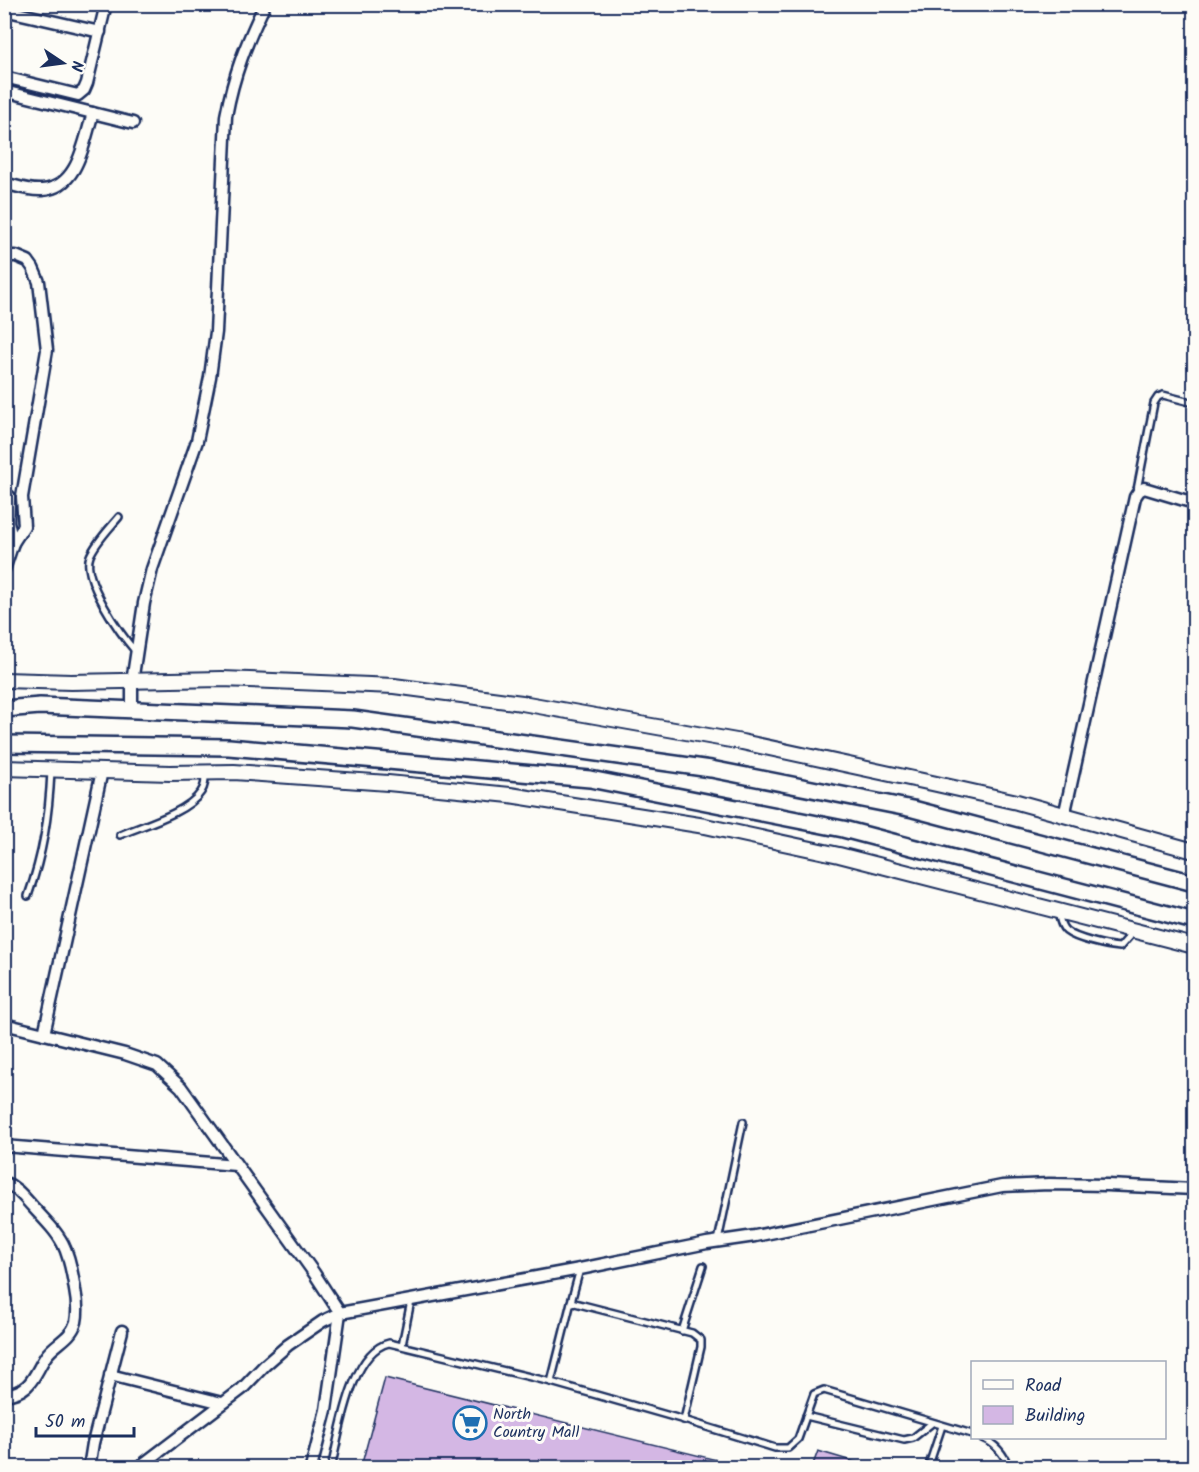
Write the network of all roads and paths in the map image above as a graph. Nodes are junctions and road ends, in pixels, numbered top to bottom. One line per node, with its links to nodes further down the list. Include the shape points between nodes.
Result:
1 (106, 4): 5 (street)
2 (265, 4): 20 (street, via 237,66 226,116 216,332 202,420 152,569)
3 (22, 9): 4 (street); 5 (street)
4 (4, 10)
5 (100, 32): 6 (street, via 87,83 78,95)
6 (4, 77)
7 (4, 91): 8 (street)
8 (93, 113): 9 (street); 10 (street, via 74,171 64,181 45,190)
9 (134, 123)
10 (4, 183)
11 (4, 256): 15 (street, via 16,256 33,268 39,282 46,341)
12 (1194, 403): 13 (lane, via 1163,395 1154,403)
13 (1137, 493): 16 (street, via 1148,488); 30 (street)
14 (7, 496): 15 (street); 18 (street)
15 (22, 496): 18 (street, via 24,526)
16 (1194, 503)
17 (119, 517): 20 (lane, via 91,554 89,569 110,617)
18 (13, 543): 19 (street)
19 (4, 570)
20 (138, 654): 22 (street)
21 (4, 680): 22 (street)
22 (132, 682): 24 (street); 30 (street, via 222,679 394,686 522,704 742,742 1017,802)
23 (4, 709): 24 (main road, via 40,706)
24 (132, 710): 33 (main road, via 353,719 711,769 913,809)
25 (4, 744): 36 (main road, via 229,747 590,779 843,829)
26 (4, 768): 27 (street)
27 (51, 769): 28 (street); 34 (lane, via 47,826)
28 (102, 771): 29 (street); 40 (street)
29 (205, 772): 31 (lane, via 200,794 185,807); 35 (street, via 447,788 705,826)
30 (1064, 816): 32 (street)
31 (120, 835)
32 (1194, 852)
33 (1194, 883)
34 (28, 896)
35 (1058, 910): 37 (street); 37 (lane, via 1067,932 1111,946 1120,947)
36 (1194, 921)
37 (1134, 931): 38 (street)
38 (1194, 946)
39 (4, 1024): 40 (street)
40 (44, 1034): 43 (street, via 157,1065 181,1087)
41 (743, 1122): 46 (lane)
42 (4, 1146): 43 (street)
43 (237, 1165): 51 (street)
44 (4, 1182): 57 (street, via 17,1189 64,1243 71,1261 77,1304 72,1330 48,1354 33,1381)
45 (1194, 1190): 46 (street, via 1107,1185 1002,1186)
46 (718, 1241): 48 (street)
47 (703, 1266): 53 (lane)
48 (580, 1269): 49 (street); 50 (lane)
49 (411, 1301): 51 (street); 54 (lane)
50 (572, 1302): 53 (lane); 56 (lane)
51 (340, 1313): 58 (street, via 288,1345); 67 (street, via 326,1410)
52 (122, 1331): 55 (street)
53 (682, 1331): 60 (lane, via 696,1335 701,1343)
54 (402, 1345): 56 (lane); 68 (lane, via 386,1343 365,1360 350,1394)
55 (110, 1375): 58 (street); 65 (street)
56 (550, 1383): 60 (lane)
57 (4, 1395)
58 (222, 1403): 66 (street)
59 (806, 1416): 60 (lane, via 798,1439 782,1449); 61 (lane, via 904,1440); 61 (lane, via 814,1394 824,1390)
60 (684, 1420)
61 (932, 1423): 62 (lane)
62 (942, 1426): 63 (lane); 69 (lane)
63 (971, 1434)
64 (986, 1439): 70 (lane, via 1001,1450)
65 (89, 1467)
66 (138, 1467)
67 (311, 1467)
68 (331, 1467)
69 (928, 1467)
70 (1009, 1467)

